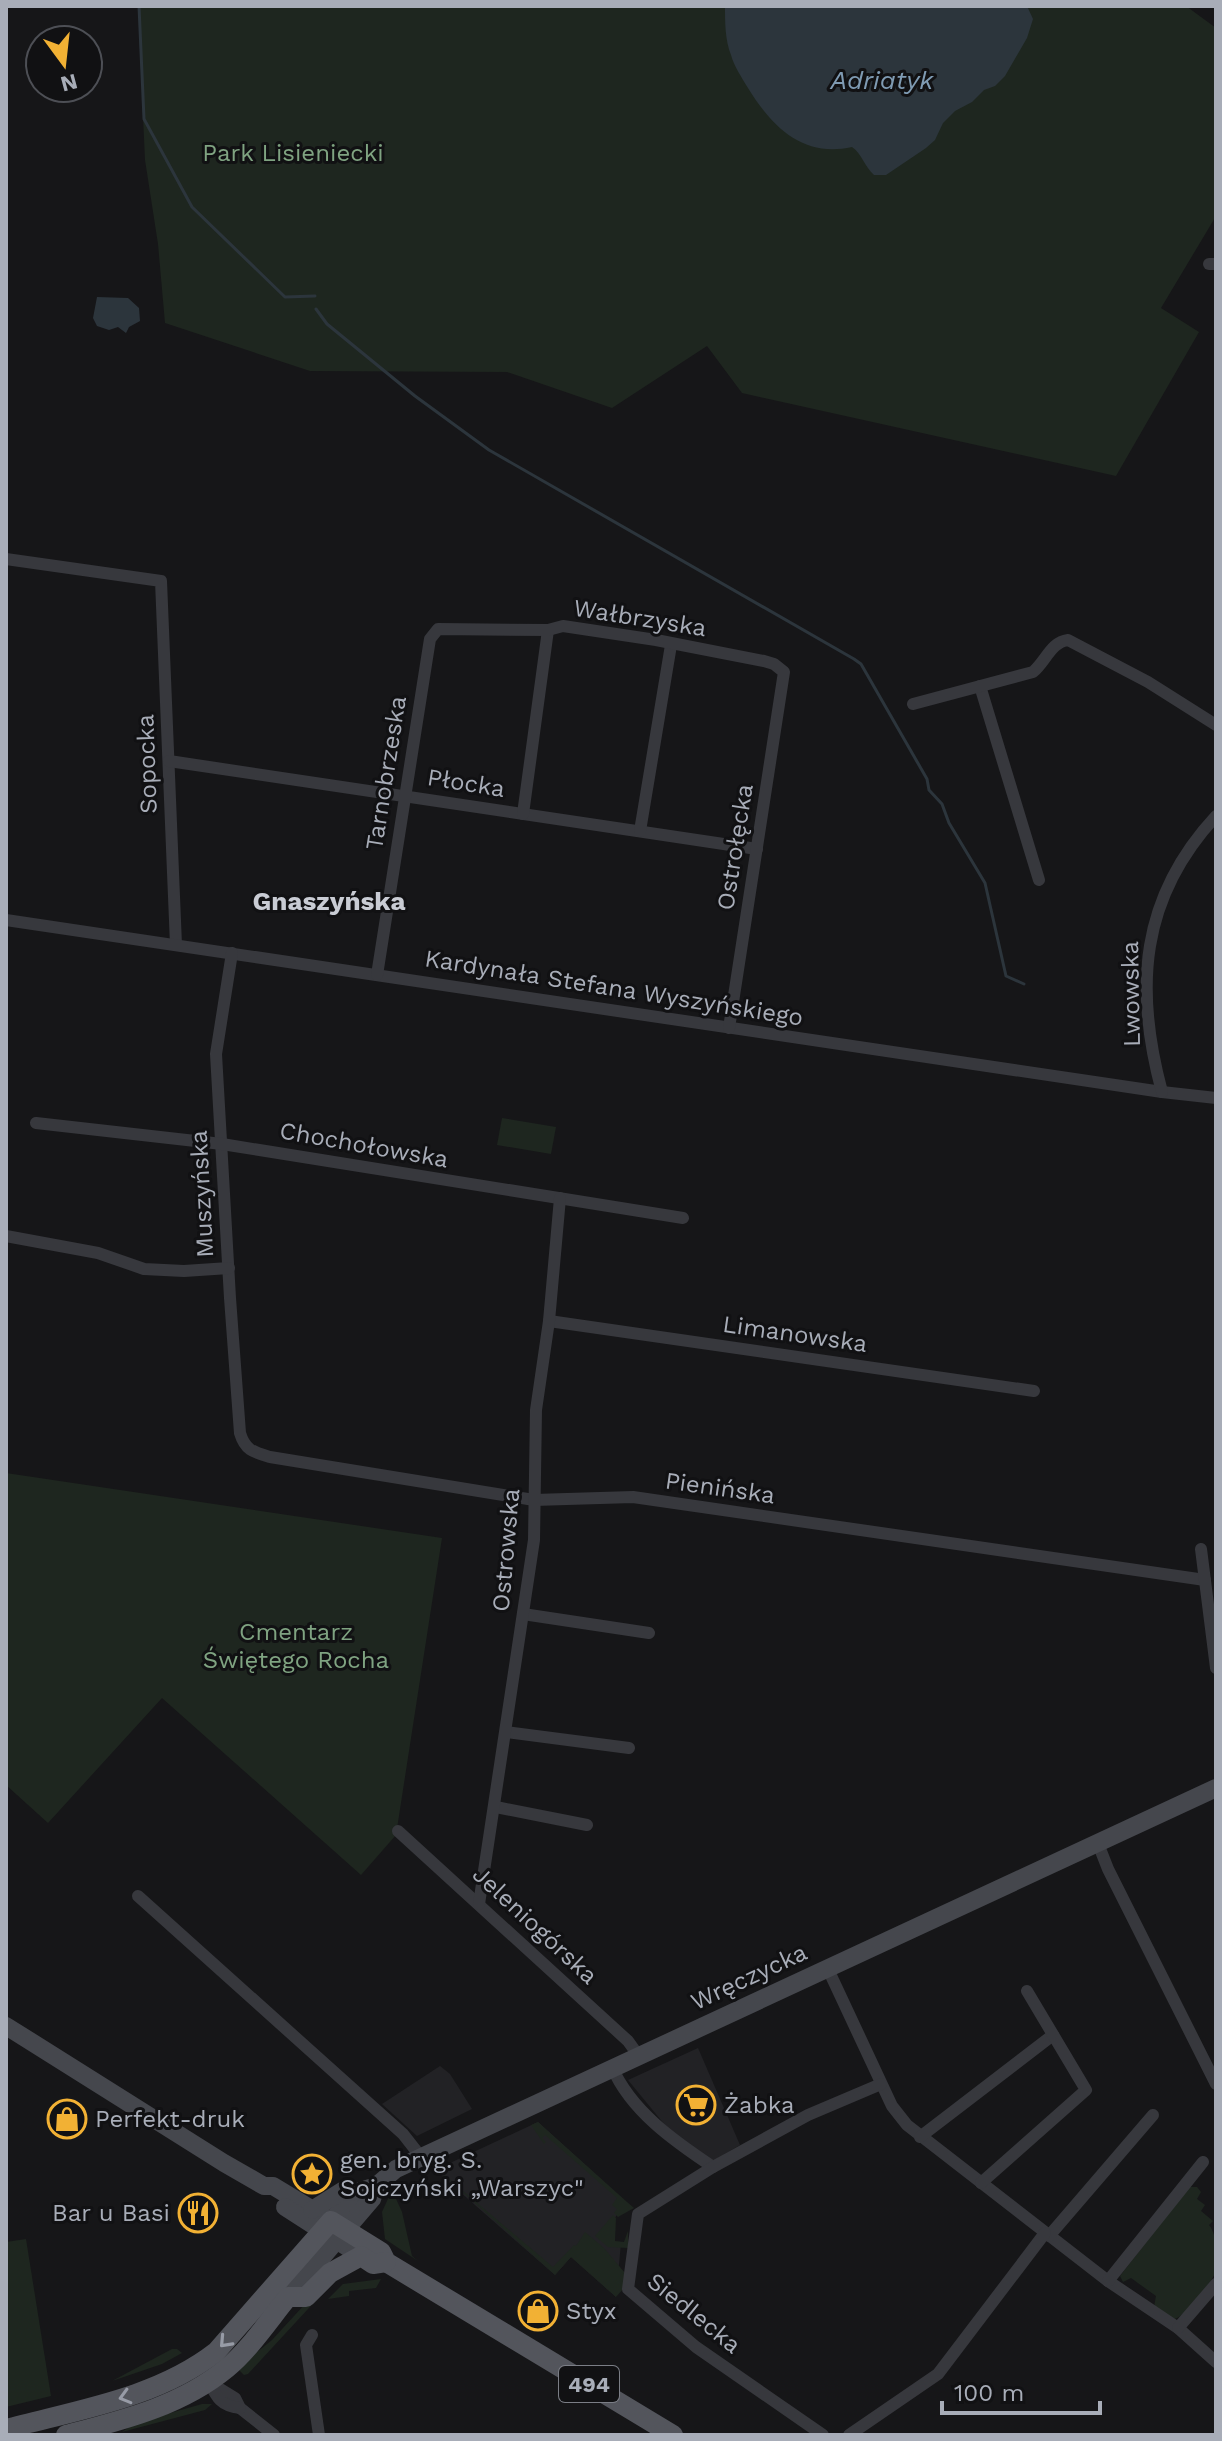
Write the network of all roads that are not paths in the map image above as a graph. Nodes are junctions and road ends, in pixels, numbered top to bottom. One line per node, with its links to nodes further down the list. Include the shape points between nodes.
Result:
1 (6, 559): 9 (street, Sopocka, via 161,581)
2 (438, 629): 3 (street, Wałbrzyska); 10 (street, Tarnobrzeska, via 430,639)
3 (548, 630): 4 (street, Wałbrzyska, via 563,626); 11 (street)
4 (671, 645): 5 (street, Wałbrzyska, via 764,661); 13 (street)
5 (784, 672): 14 (street, Ostrołęcka)
6 (980, 686): 7 (street); 8 (street, via 1033,672 1054,645 1068,640); 15 (street)
7 (913, 704)
8 (1216, 725)
9 (169, 761): 10 (street, Płocka); 17 (street, Sopocka)
10 (404, 796): 11 (street, Płocka); 19 (street, Tarnobrzeska)
11 (523, 814): 13 (street, Płocka)
12 (1216, 816): 21 (street, Lwowska, via 1172,874 1149,938 1150,1032)
13 (640, 831): 14 (street, Płocka)
14 (757, 849): 20 (street, Ostrołęcka)
15 (1039, 880)
16 (6, 920): 17 (street, Kardynała Stefana Wyszyńskiego)
17 (176, 945): 18 (street, Kardynała Stefana Wyszyńskiego)
18 (232, 953): 19 (street, Kardynała Stefana Wyszyńskiego); 24 (street, Muszyńska, via 216,1054)
19 (377, 975): 20 (street, Kardynała Stefana Wyszyńskiego)
20 (729, 1028): 21 (street, Kardynała Stefana Wyszyńskiego)
21 (1162, 1092): 22 (street, Kardynała Stefana Wyszyńskiego)
22 (1216, 1098)
23 (36, 1123): 24 (street, Chochołowska)
24 (222, 1144): 25 (street, Chochołowska); 28 (street, Muszyńska)
25 (560, 1198): 26 (street, Chochołowska); 29 (street, Ostrowska)
26 (683, 1218)
27 (6, 1236): 28 (street, via 98,1253 152,1271)
28 (229, 1268): 31 (street, Muszyńska)
29 (549, 1321): 30 (street, Limanowska); 32 (street, Ostrowska, via 536,1410)
30 (1034, 1391)
31 (240, 1433): 32 (street, Pienińska, via 249,1451 270,1457)
32 (534, 1500): 34 (street, Pienińska, via 633,1497); 35 (street, Ostrowska)
33 (1201, 1549): 34 (street)
34 (1205, 1580): 37 (street)
35 (523, 1614): 36 (street); 39 (street, Ostrowska)
36 (649, 1633)
37 (1215, 1647): 38 (street)
38 (1216, 1668)
39 (506, 1732): 40 (street); 42 (street, Ostrowska)
40 (629, 1748)
41 (1216, 1788): 45 (main road, Wręczycka)
42 (496, 1807): 43 (street); 47 (street, Ostrowska)
43 (587, 1825)
44 (398, 1831): 47 (street, Jeleniogórska)
45 (1097, 1841): 48 (main road, Wręczycka); 55 (street)
46 (138, 1896): 58 (street, via 403,2134)
47 (479, 1904): 52 (street, Jeleniogórska)
48 (827, 1967): 52 (main road, Wręczycka); 54 (street)
49 (1027, 1991): 51 (street)
50 (6, 2026): 62 (main road)
51 (1053, 2035): 57 (street); 61 (street, via 1086,2090)
52 (638, 2055): 53 (main road, Wręczycka)
53 (612, 2067): 58 (main road, Wręczycka); 60 (street, via 626,2093 669,2137)
54 (881, 2084): 57 (street, via 899,2116); 60 (street, Siedlecka, via 808,2115)
55 (1216, 2084)
56 (1153, 2115): 67 (street)
57 (920, 2137): 61 (street)
58 (421, 2157): 63 (main road, Wręczycka)
59 (1203, 2162): 70 (street)
60 (713, 2167): 82 (street, Siedlecka, via 638,2214 628,2289 696,2347)
61 (981, 2183): 67 (street)
62 (264, 2186): 65 (main road, via 273,2186); 66 (main road, via 267,2195)
63 (376, 2186): 64 (main road, Wręczycka); 66 (main road, Wręczycka, via 372,2199)
64 (357, 2192): 65 (main road, Wręczycka, via 342,2191); 66 (main road)
65 (312, 2210): 66 (main road)
66 (333, 2231): 68 (main road, 494); 69 (main road, 494, via 381,2252); 72 (main road); 76 (main road, one-way to 76, via 216,2352)
67 (1047, 2234): 70 (street); 83 (street, via 938,2374)
68 (361, 2256): 69 (main road, 494, via 373,2264); 72 (main road, via 330,2273 306,2297)
69 (386, 2262): 81 (main road, 494)
70 (1108, 2281): 73 (street)
71 (1216, 2284): 73 (street)
72 (288, 2297): 76 (main road, via 230,2366)
73 (1178, 2328): 75 (street)
74 (312, 2335): 80 (street, via 306,2345)
75 (1216, 2362)
76 (203, 2374): 77 (main road, one-way to 77); 78 (main road, via 166,2405); 79 (street)
77 (6, 2429)
78 (66, 2435)
79 (274, 2435)
80 (319, 2435)
81 (673, 2435)
82 (823, 2435)
83 (849, 2435)

